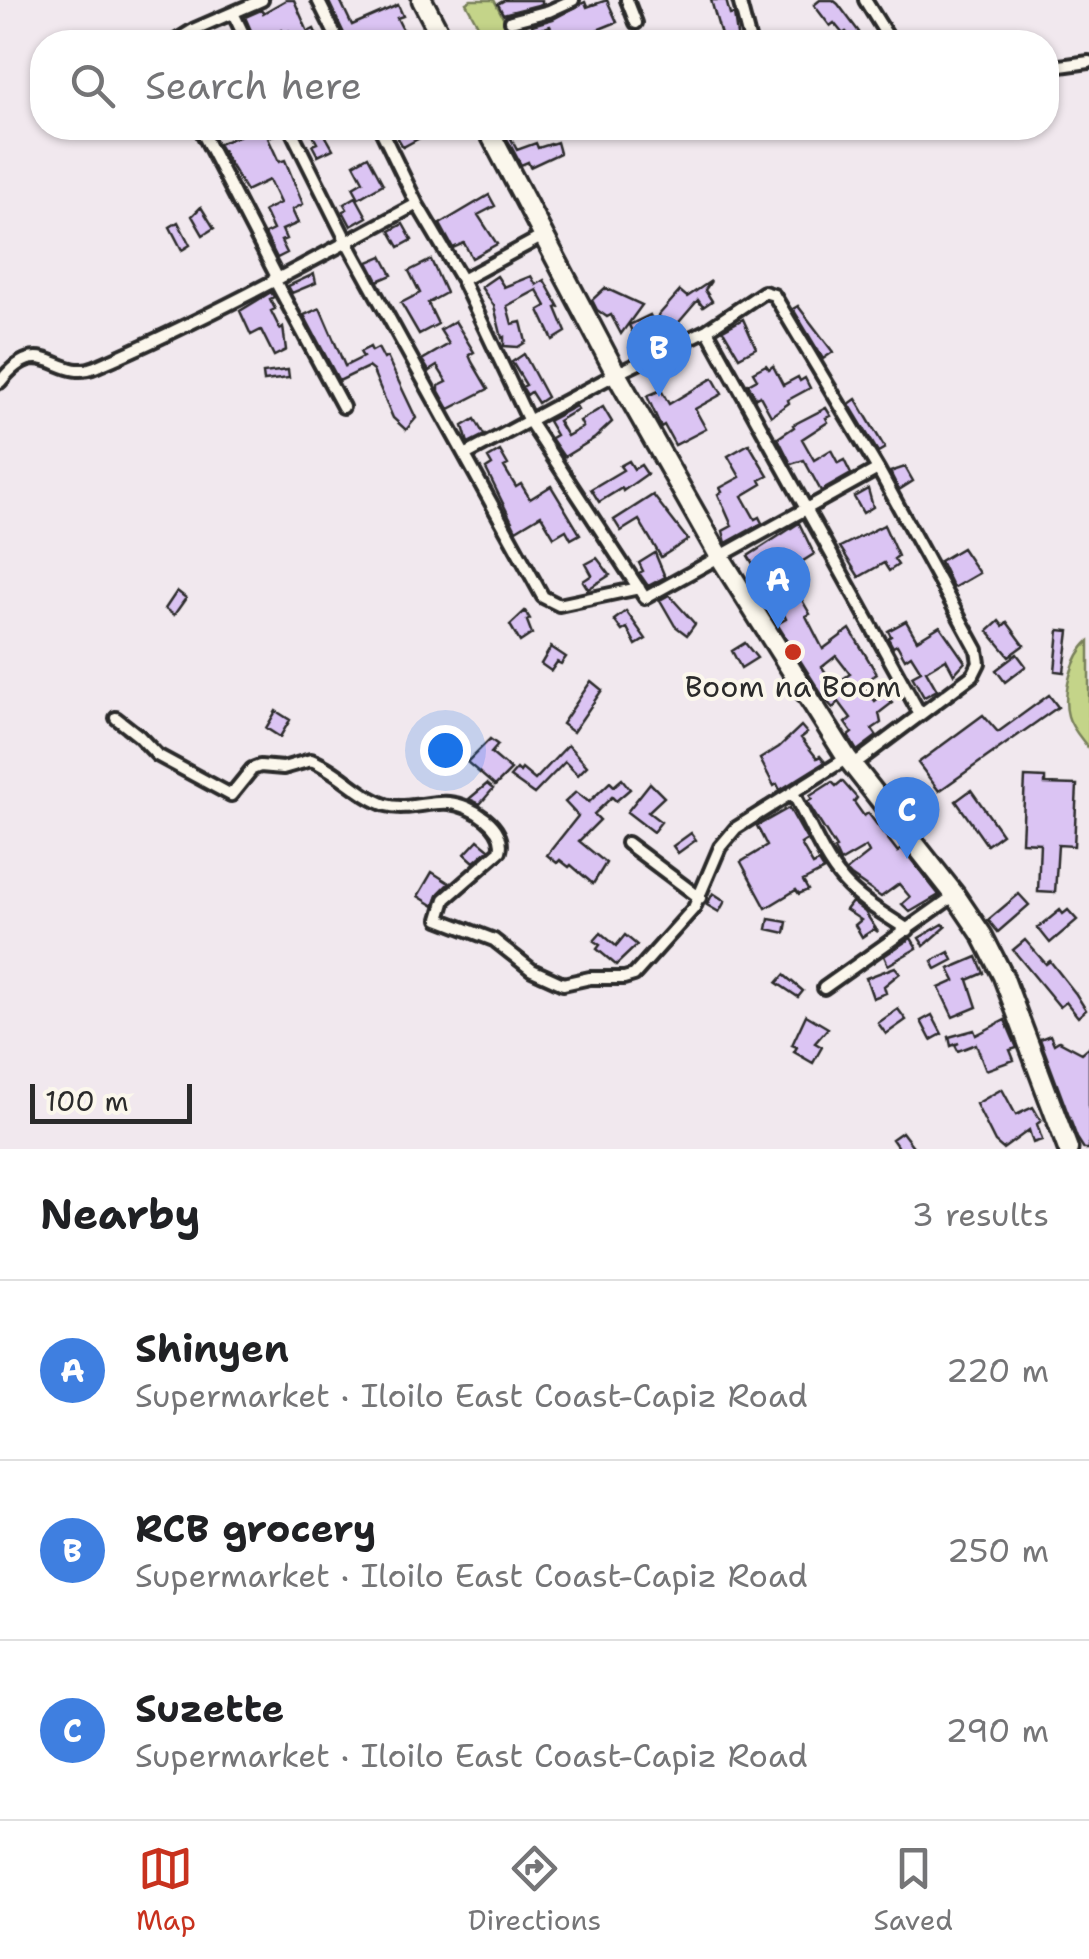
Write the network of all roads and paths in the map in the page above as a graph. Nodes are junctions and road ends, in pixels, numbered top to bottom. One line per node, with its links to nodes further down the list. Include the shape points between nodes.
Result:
1 (262, 0): 8 (street)
2 (318, 0): 13 (street)
3 (422, 0): 14 (main road)
4 (573, 0): 9 (street)
5 (627, 0): 10 (street)
6 (738, 0): 15 (street)
7 (865, 0): 16 (street)
8 (234, 15): 11 (street); 12 (street)
9 (511, 21)
10 (636, 23)
11 (194, 30)
12 (241, 30)
13 (333, 30)
14 (438, 30)
15 (747, 30)
16 (884, 30)
17 (1089, 62): 18 (street)
18 (1059, 66)
19 (206, 140): 26 (street)
20 (296, 140): 25 (street)
21 (386, 140): 23 (street)
22 (493, 140): 24 (main road)
23 (417, 204): 25 (street); 27 (street)
24 (542, 236): 27 (street); 29 (main road)
25 (346, 242): 26 (street); 33 (street)
26 (275, 278): 30 (street, via 90,369 24,359); 31 (street)
27 (462, 280): 32 (street)
28 (708, 330): 29 (street); 34 (street, via 764,292 774,295); 35 (street)
29 (616, 374): 32 (street); 36 (main road)
30 (0, 382)
31 (342, 407)
32 (528, 419): 33 (street); 37 (street)
33 (465, 455): 37 (street, via 550,603)
34 (878, 469): 35 (street); 38 (street, via 977,650 973,674)
35 (807, 510): 36 (street); 38 (street)
36 (720, 557): 37 (street, via 646,598); 40 (main road)
37 (639, 588)
38 (920, 714): 40 (street)
39 (116, 718): 44 (street, via 157,755 231,794 252,769 311,760 384,805 450,803 487,821 498,829 500,851 445,899 439,920 494,940 563,984 634,975)
40 (850, 762): 41 (street); 43 (main road)
41 (794, 792): 44 (street, via 736,828 720,847); 45 (street, via 843,881)
42 (627, 842): 44 (street)
43 (955, 894): 45 (street); 47 (main road, via 1002,976)
44 (700, 898)
45 (908, 930): 46 (street)
46 (824, 988)
47 (1068, 1149)

